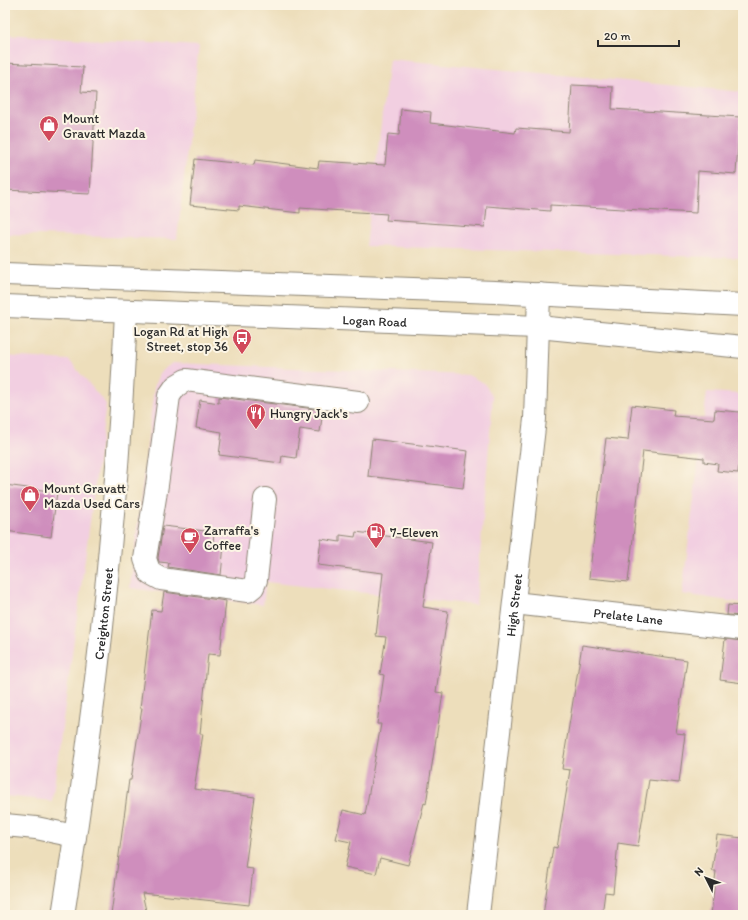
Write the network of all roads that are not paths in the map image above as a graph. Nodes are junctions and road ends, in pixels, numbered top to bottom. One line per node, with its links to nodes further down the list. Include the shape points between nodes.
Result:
1 (5, 274): 2 (main road)
2 (539, 294): 3 (main road); 6 (main road, High Street)
3 (743, 305)
4 (5, 306): 5 (main road, Logan Road)
5 (126, 311): 6 (main road, Logan Road); 13 (main road, Creighton Street, via 109,568)
6 (538, 327): 7 (main road, Logan Road); 10 (main road, High Street, via 535,419)
7 (743, 346)
8 (358, 402): 9 (main road, via 186,380 176,386 169,396 144,559 150,573 160,579 248,591 256,580)
9 (265, 498)
10 (514, 604): 11 (main road, Prelate Lane); 15 (main road, High Street)
11 (743, 629)
12 (5, 826): 13 (main road, via 36,828)
13 (75, 836): 14 (main road, Creighton Street)
14 (63, 915)
15 (478, 915)

